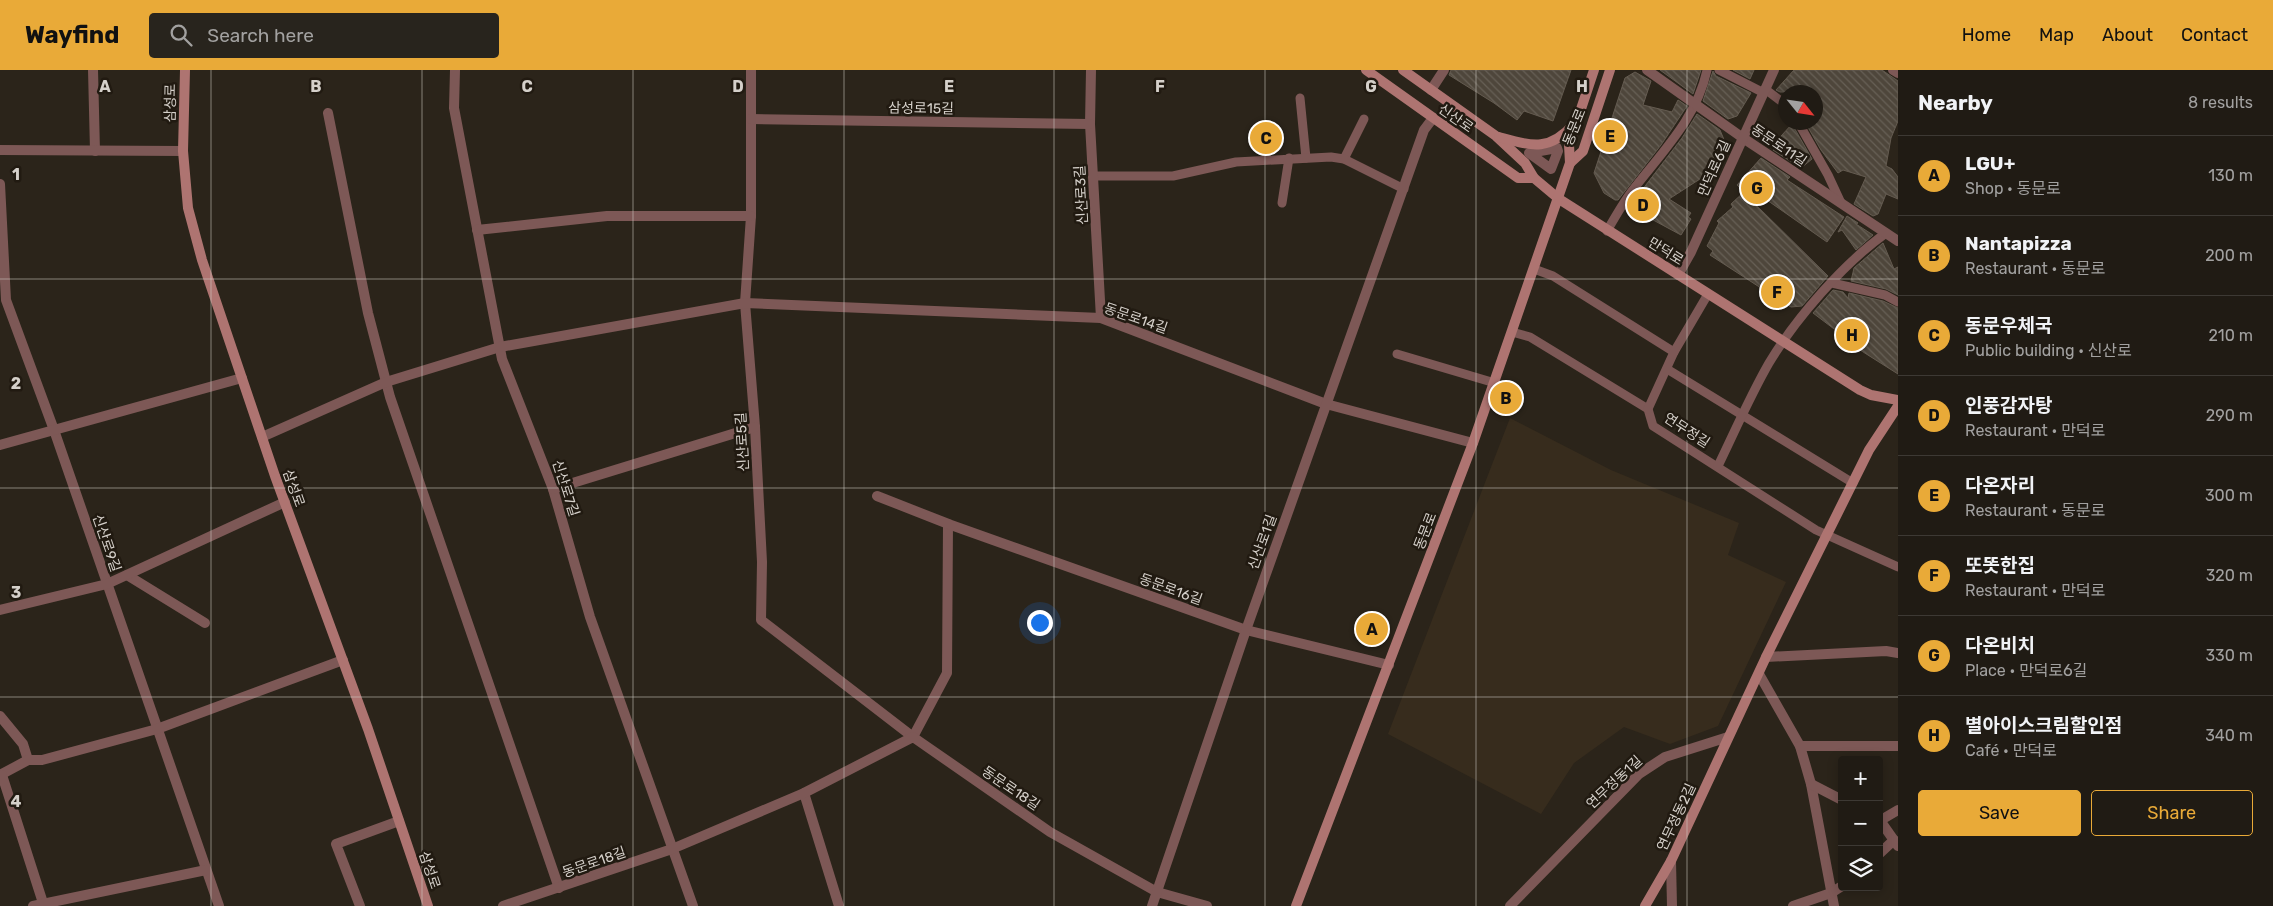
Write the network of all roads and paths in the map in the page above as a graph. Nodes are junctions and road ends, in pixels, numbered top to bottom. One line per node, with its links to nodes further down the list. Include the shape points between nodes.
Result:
1 (94, 70): 32 (street)
2 (184, 70): 33 (main road, 삼성로)
3 (455, 70): 46 (street, 신산로7길, via 454,108)
4 (751, 70): 24 (street, 신산로5길)
5 (1091, 70): 27 (street, 신산로3길)
6 (1366, 70): 23 (main road, 신산로)
7 (1403, 70): 17 (main road, 신산로)
8 (1444, 70): 17 (street)
9 (1594, 70): 26 (main road, 동문로)
10 (1610, 70): 37 (main road, 동문로, via 1582,150)
11 (1647, 70): 21 (street, 동문로11길)
12 (1707, 70): 21 (lane)
13 (1719, 70): 18 (lane)
14 (1774, 70): 18 (street, 만덕로6길)
15 (1893, 70): 16 (street)
16 (1898, 73)
17 (1430, 90): 29 (main road, 신산로)
18 (1764, 91): 20 (lane); 30 (street, 만덕로6길)
19 (1300, 98): 35 (lane)
20 (1778, 99)
21 (1694, 103): 30 (street, 동문로11길); 47 (lane, via 1679,132 1631,193)
22 (328, 113): 65 (street, via 368,313)
23 (1433, 118): 39 (main road, 신산로, via 1518,178); 41 (street, 신산로1길, via 1424,130)
24 (751, 119): 27 (street, 삼성로15길); 45 (street, 신산로5길)
25 (1364, 119): 36 (lane)
26 (1576, 122): 29 (main road, via 1564,135 1544,145 1533,146); 37 (main road, 동문로, via 1568,146)
27 (1090, 124): 38 (street, 신산로3길)
28 (1803, 130): 44 (lane)
29 (1496, 136): 39 (main road, 신산로, via 1525,162)
30 (1743, 138): 44 (street, 동문로11길); 51 (street, 만덕로6길)
31 (0, 150): 32 (street)
32 (95, 150): 33 (street)
33 (183, 151): 64 (main road, 삼성로, via 188,208)
34 (1289, 158): 35 (lane); 38 (lane, via 1226,163 1173,176); 43 (lane)
35 (1306, 158): 36 (lane)
36 (1344, 159): 41 (lane)
37 (1570, 163): 42 (main road, 동문로)
38 (1094, 176): 57 (street, 신산로3길)
39 (1534, 178): 42 (main road, 신산로)
40 (0, 184): 54 (street, 신산로9길)
41 (1404, 189): 68 (street, 신산로1길)
42 (1559, 198): 47 (main road, 만덕로); 50 (main road, 동문로)
43 (1282, 202)
44 (1841, 203): 48 (street, 동문로11길)
45 (750, 216): 46 (street, via 607,216); 56 (street, 신산로5길)
46 (477, 230): 60 (street, 신산로7길)
47 (1607, 231): 51 (main road, 만덕로)
48 (1886, 233): 49 (street, 동문로11길); 52 (lane, via 1855,257)
49 (1898, 241)
50 (1534, 269): 58 (main road, 동문로); 61 (lane, via 1553,276)
51 (1678, 275): 53 (main road, 만덕로)
52 (1832, 283): 55 (lane, via 1885,295); 59 (lane)
53 (1708, 294): 59 (main road, 만덕로); 61 (lane)
54 (3, 301): 73 (street, 신산로9길)
55 (1898, 302)
56 (745, 303): 57 (street, 동문로14길); 60 (street, 동문로14길); 72 (street, 신산로5길)
57 (1101, 318): 68 (street, 동문로14길)
58 (1512, 332): 66 (main road, 동문로); 70 (lane, 연무정길, via 1530,338)
59 (1783, 342): 67 (main road, 만덕로, via 1860,390); 71 (lane)
60 (500, 347): 65 (street, 동문로14길); 79 (street, 신산로7길)
61 (1674, 352): 63 (lane)
62 (1397, 354): 66 (lane)
63 (1668, 369): 70 (lane); 71 (lane)
64 (242, 378): 73 (street); 74 (main road, 삼성로)
65 (386, 382): 74 (street, 동문로14길); 115 (street)
66 (1494, 383): 75 (main road, 동문로)
67 (1898, 400)
68 (1326, 404): 75 (street, 동문로14길); 89 (street, 신산로1길)
69 (1898, 406): 78 (main road, via 1880,431)
70 (1648, 409): 77 (lane, 연무정길, via 1653,426)
71 (1743, 414): 77 (lane); 78 (lane)
72 (755, 427): 79 (street); 98 (street, 신산로5길, via 762,562 761,620)
73 (54, 430): 76 (street); 86 (street, 신산로9길)
74 (262, 437): 81 (main road, 삼성로)
75 (1473, 443): 93 (main road, 동문로)
76 (0, 445)
77 (1718, 466): 83 (lane, 연무정길)
78 (1853, 483): 83 (main road)
79 (553, 488): 111 (street, 신산로7길, via 590,617)
80 (876, 496): 82 (street, 동문로16길)
81 (284, 502): 85 (street); 92 (main road, 삼성로)
82 (948, 524): 89 (street, 동문로16길); 98 (street, via 947,673)
83 (1827, 535): 84 (lane, 연무정길); 91 (main road)
84 (1898, 567)
85 (127, 575): 86 (street); 88 (street)
86 (107, 584): 87 (street); 96 (street, 신산로9길)
87 (0, 610)
88 (206, 623)
89 (1246, 630): 93 (street, 동문로16길); 117 (street, 신산로1길)
90 (1898, 653): 91 (street)
91 (1766, 657): 94 (main road)
92 (343, 660): 96 (street); 108 (main road, 삼성로)
93 (1389, 665): 128 (main road, 동문로)
94 (1759, 674): 97 (main road); 99 (street)
95 (0, 716): 101 (street, via 23,744)
96 (157, 729): 101 (street, via 42,760); 114 (street, 신산로9길)
97 (1728, 737): 113 (main road, 연무정동2길); 129 (street, 연무정동1길, via 1665,756 1638,774)
98 (913, 738): 104 (street, 동문로18길); 117 (street, 동문로18길, via 1050,832)
99 (1800, 746): 100 (street); 103 (street)
100 (1898, 746)
101 (28, 760): 102 (street)
102 (1, 775): 119 (street)
103 (1811, 784): 105 (street); 118 (street)
104 (804, 792): 111 (street, 동문로18길); 125 (street)
105 (1838, 798)
106 (1898, 810): 107 (street)
107 (1883, 818)
108 (399, 821): 121 (street, via 336,844); 122 (main road, 삼성로)
109 (1883, 824): 110 (street)
110 (1896, 843): 112 (street)
111 (672, 849): 115 (street, 동문로18길); 124 (street, 신산로7길)
112 (1883, 851)
113 (1671, 861): 130 (main road, 연무정동2길); 131 (street)
114 (206, 870): 119 (street); 120 (street, 신산로9길)
115 (559, 888): 123 (street, 동문로18길)
116 (1838, 889): 118 (street)
117 (1157, 892): 126 (street, 신산로1길); 127 (street, 동문로18길)
118 (1831, 893): 132 (street); 133 (street)
119 (40, 905)
120 (219, 906)
121 (360, 906)
122 (428, 906)
123 (503, 906)
124 (693, 906)
125 (839, 906)
126 (1152, 906)
127 (1206, 906)
128 (1296, 906)
129 (1510, 906)
130 (1645, 906)
131 (1672, 906)
132 (1793, 906)
133 (1834, 906)

